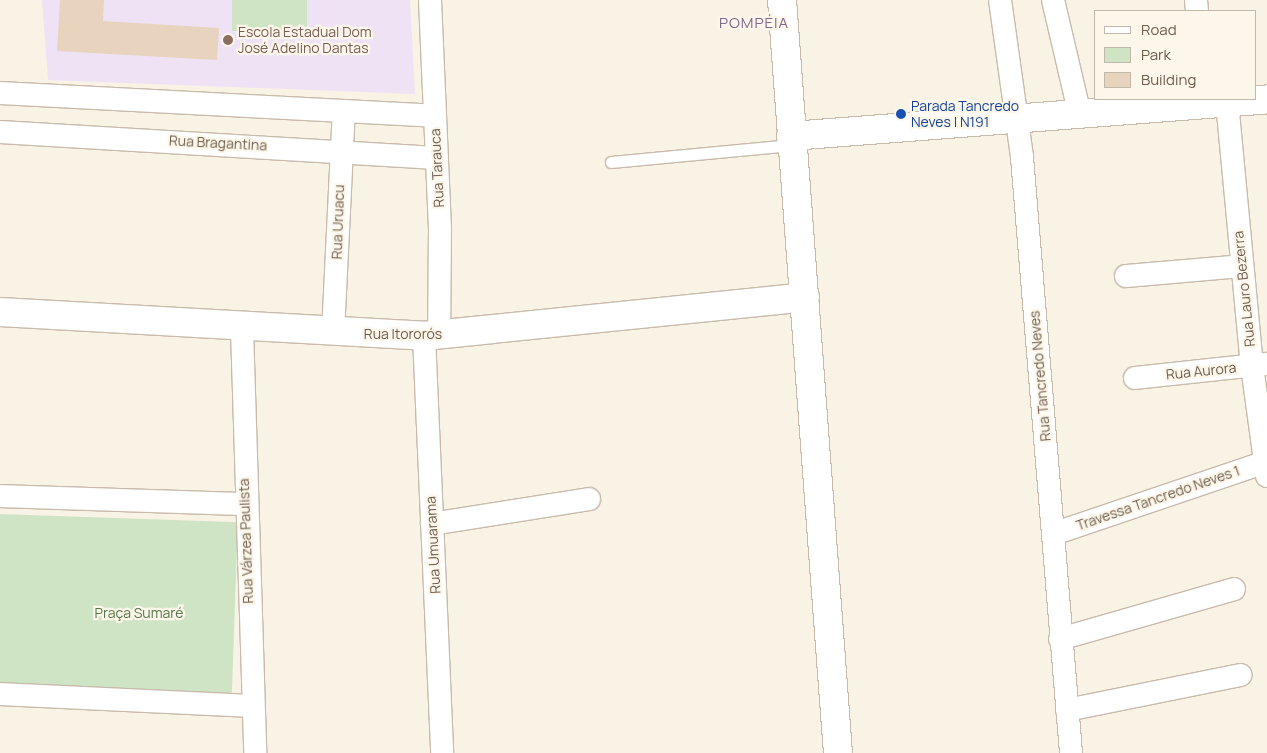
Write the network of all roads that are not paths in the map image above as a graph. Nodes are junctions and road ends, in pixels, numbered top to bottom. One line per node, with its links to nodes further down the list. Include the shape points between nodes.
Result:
1 (430, 0): 10 (street, Rua Tarauca)
2 (782, 0): 13 (street)
3 (1000, 0): 11 (street, Rua Tancredo Neves)
4 (1053, 0): 9 (street)
5 (0, 94): 8 (street)
6 (1250, 100): 7 (street)
7 (1215, 102): 9 (street); 17 (street, Rua Lauro Bezerra)
8 (344, 112): 10 (street); 14 (street, Rua Uruacu)
9 (1080, 115): 11 (street)
10 (434, 116): 15 (street, Rua Tarauca)
11 (1017, 120): 13 (street); 31 (street, Rua Tancredo Neves)
12 (0, 132): 14 (street, Rua Bragantina)
13 (791, 140): 16 (lane); 19 (street)
14 (341, 150): 15 (street, Rua Bragantina); 22 (street, Rua Uruacu)
15 (436, 158): 23 (street, Rua Tarauca)
16 (611, 162)
17 (1242, 266): 18 (street); 24 (street, Rua Lauro Bezerra)
18 (1126, 276)
19 (804, 297): 23 (street, Rua Itororós); 40 (street)
20 (0, 312): 21 (street, Rua Itororós)
21 (242, 329): 22 (street, Rua Itororós); 29 (street, Rua Várzea Paulista)
22 (334, 333): 23 (street, Rua Itororós)
23 (431, 336): 30 (street, Rua Umuarama)
24 (1259, 365): 25 (street, Rua Aurora); 26 (street, Rua Lauro Bezerra)
25 (1135, 378)
26 (1265, 469): 31 (street, Travessa Tancredo Neves 1)
27 (0, 496): 29 (street)
28 (589, 499): 30 (street)
29 (245, 504): 36 (street, Rua Várzea Paulista)
30 (432, 524): 39 (street, Rua Umuarama)
31 (1054, 534): 33 (street, Rua Tancredo Neves)
32 (1234, 589): 33 (street)
33 (1060, 639): 37 (street, Rua Tancredo Neves)
34 (1241, 675): 37 (street)
35 (0, 694): 36 (street)
36 (252, 706): 38 (street, Rua Várzea Paulista)
37 (1067, 710): 41 (street, Rua Tancredo Neves)
38 (255, 753)
39 (442, 753)
40 (838, 753)
41 (1071, 753)

